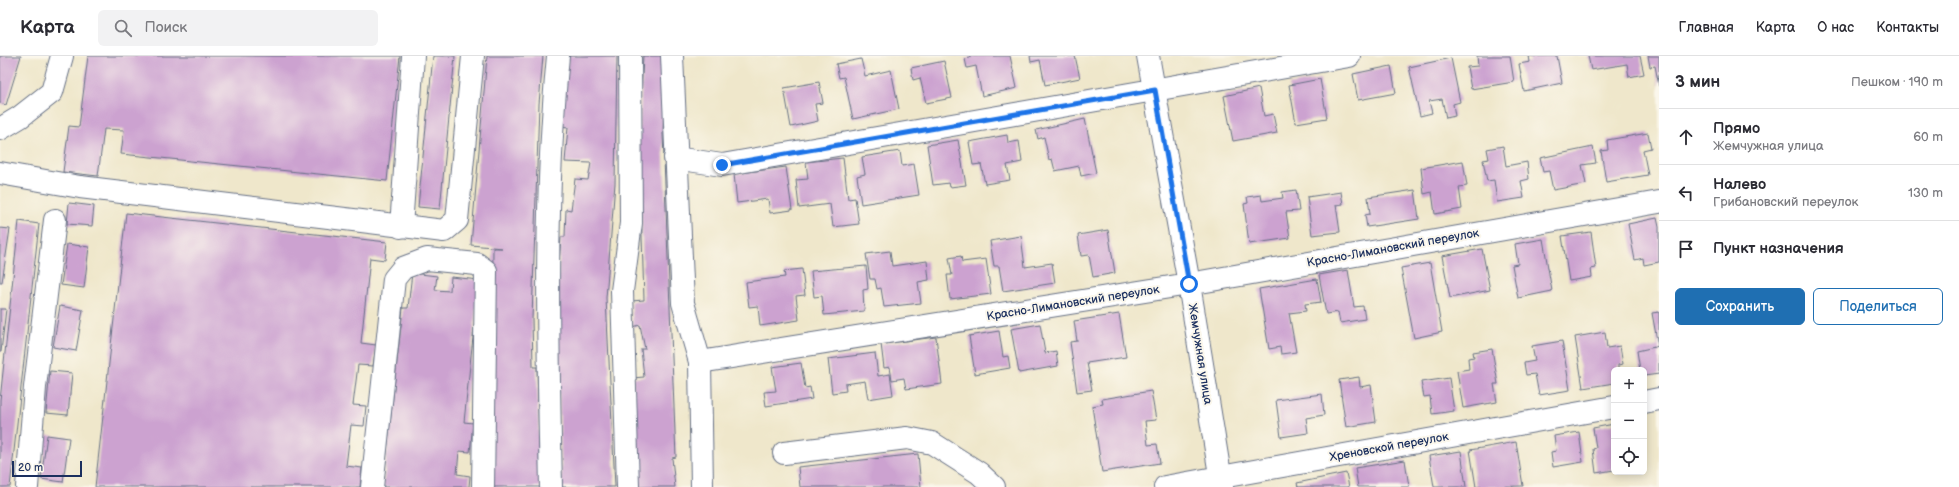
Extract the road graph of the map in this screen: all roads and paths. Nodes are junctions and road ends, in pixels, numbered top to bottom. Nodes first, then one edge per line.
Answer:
1 (62, 56) edge
2 (413, 56) edge
3 (473, 56) edge
4 (558, 56) edge
5 (630, 56) edge
6 (672, 56) edge
7 (1148, 56) edge
8 (1350, 56) edge
9 (1155, 90) junction
10 (0, 128) edge
11 (675, 158) junction
12 (0, 173) edge
13 (1659, 202) edge
14 (55, 220) dead end
15 (401, 227) junction
16 (1189, 284) junction
17 (700, 362) junction
18 (1659, 399) edge
19 (1647, 401) edge
20 (1611, 408) edge
21 (784, 453) dead end
22 (1221, 482) edge
23 (27, 487) edge
24 (372, 487) edge
25 (482, 487) edge
26 (551, 487) edge
27 (628, 487) edge
28 (702, 487) edge
29 (994, 487) edge
30 (1165, 487) edge

1 - 10 street
2 - 15 street
3 - 15 street
4 - 26 street
5 - 27 street
6 - 11 street
7 - 9 street, Жемчужная улица
8 - 9 street
9 - 11 street
9 - 16 street, Жемчужная улица
11 - 17 street
12 - 15 street
13 - 16 street, Красно-Лимановский переулок
14 - 23 street
16 - 17 street, Красно-Лимановский переулок
16 - 22 street, Жемчужная улица
17 - 28 street
18 - 19 street
20 - 22 street, Хреновской переулок
21 - 29 street
22 - 30 street, Хреновской переулок
24 - 25 street

